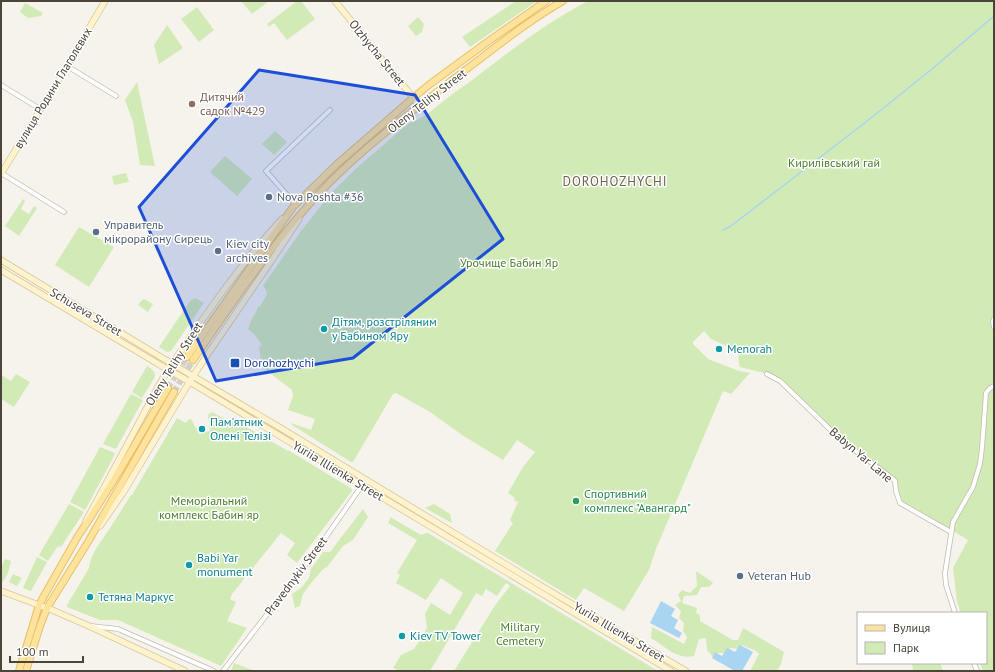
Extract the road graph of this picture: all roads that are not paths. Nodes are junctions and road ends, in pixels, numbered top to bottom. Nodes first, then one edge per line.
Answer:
1 (105, 1) edge
2 (335, 1) edge
3 (546, 1) edge
4 (563, 1) edge
5 (67, 66) junction
6 (1, 86) edge
7 (116, 96) dead end
8 (413, 98) junction
9 (420, 105) junction
10 (40, 109) junction
11 (330, 110) dead end
12 (1, 174) edge
13 (295, 206) junction
14 (64, 212) dead end
15 (302, 214) junction
16 (1, 260) edge
17 (1, 270) edge
18 (994, 319) edge
19 (994, 327) edge
20 (187, 357) tunnel mouth
21 (193, 360) tunnel mouth
22 (172, 364) junction
23 (168, 370) junction
24 (767, 374) dead end
25 (193, 376) junction
26 (190, 382) junction
27 (994, 386) edge
28 (168, 388) tunnel mouth
29 (174, 392) tunnel mouth
30 (366, 480) junction
31 (362, 486) junction
32 (951, 532) junction
33 (78, 536) junction
34 (88, 542) junction
35 (491, 555) junction
36 (487, 560) junction
37 (1, 591) edge
38 (40, 605) junction
39 (47, 608) junction
40 (955, 612) edge
41 (89, 626) junction
42 (683, 670) edge
43 (19, 671) edge
44 (26, 671) edge
45 (185, 671) edge
46 (214, 671) edge
47 (223, 671) edge
48 (671, 671) edge

1 - 5 main road, вулиця Родини Глаголєвих
2 - 8 main road, Olzhycha Street
3 - 8 main road, Oleny Telihy Street
4 - 9 main road, Oleny Telihy Street
5 - 7 street
5 - 10 main road, вулиця Родини Глаголєвих
6 - 10 street
8 - 9 main road, Olzhycha Street
8 - 13 main road, Oleny Telihy Street
9 - 15 main road, Oleny Telihy Street
10 - 12 main road, вулиця Родини Глаголєвих
11 - 13 street
12 - 14 street
13 - 20 main road, Oleny Telihy Street
13 - 22 main road, Oleny Telihy Street
15 - 21 main road, Oleny Telihy Street
15 - 25 main road, Oleny Telihy Street
16 - 22 main road, Schuseva Street
17 - 23 main road, Schuseva Street
18 - 19 street
22 - 23 main road, Oleny Telihy Street
22 - 25 main road, Schuseva Street
23 - 26 main road, Schuseva Street
23 - 33 main road, Oleny Telihy Street
24 - 32 street, Babyn Yar Lane
25 - 26 main road, Oleny Telihy Street
25 - 30 main road, Yuriia Illienka Street
26 - 31 main road, Yuriia Illienka Street
26 - 34 main road, Oleny Telihy Street
27 - 32 street
28 - 33 main road, Oleny Telihy Street
29 - 34 main road, Oleny Telihy Street
30 - 31 street, Pravednykiv Street
30 - 35 main road, Yuriia Illienka Street
31 - 36 main road, Yuriia Illienka Street
31 - 47 street, Pravednykiv Street
32 - 40 street
33 - 38 main road, Oleny Telihy Street
34 - 39 main road, Oleny Telihy Street
35 - 36 main road
35 - 42 main road, Yuriia Illienka Street
36 - 48 main road, Yuriia Illienka Street
37 - 38 main road
38 - 39 main road
38 - 43 main road, Oleny Telihy Street
39 - 41 main road
39 - 44 main road, Oleny Telihy Street
41 - 45 main road
41 - 46 street

